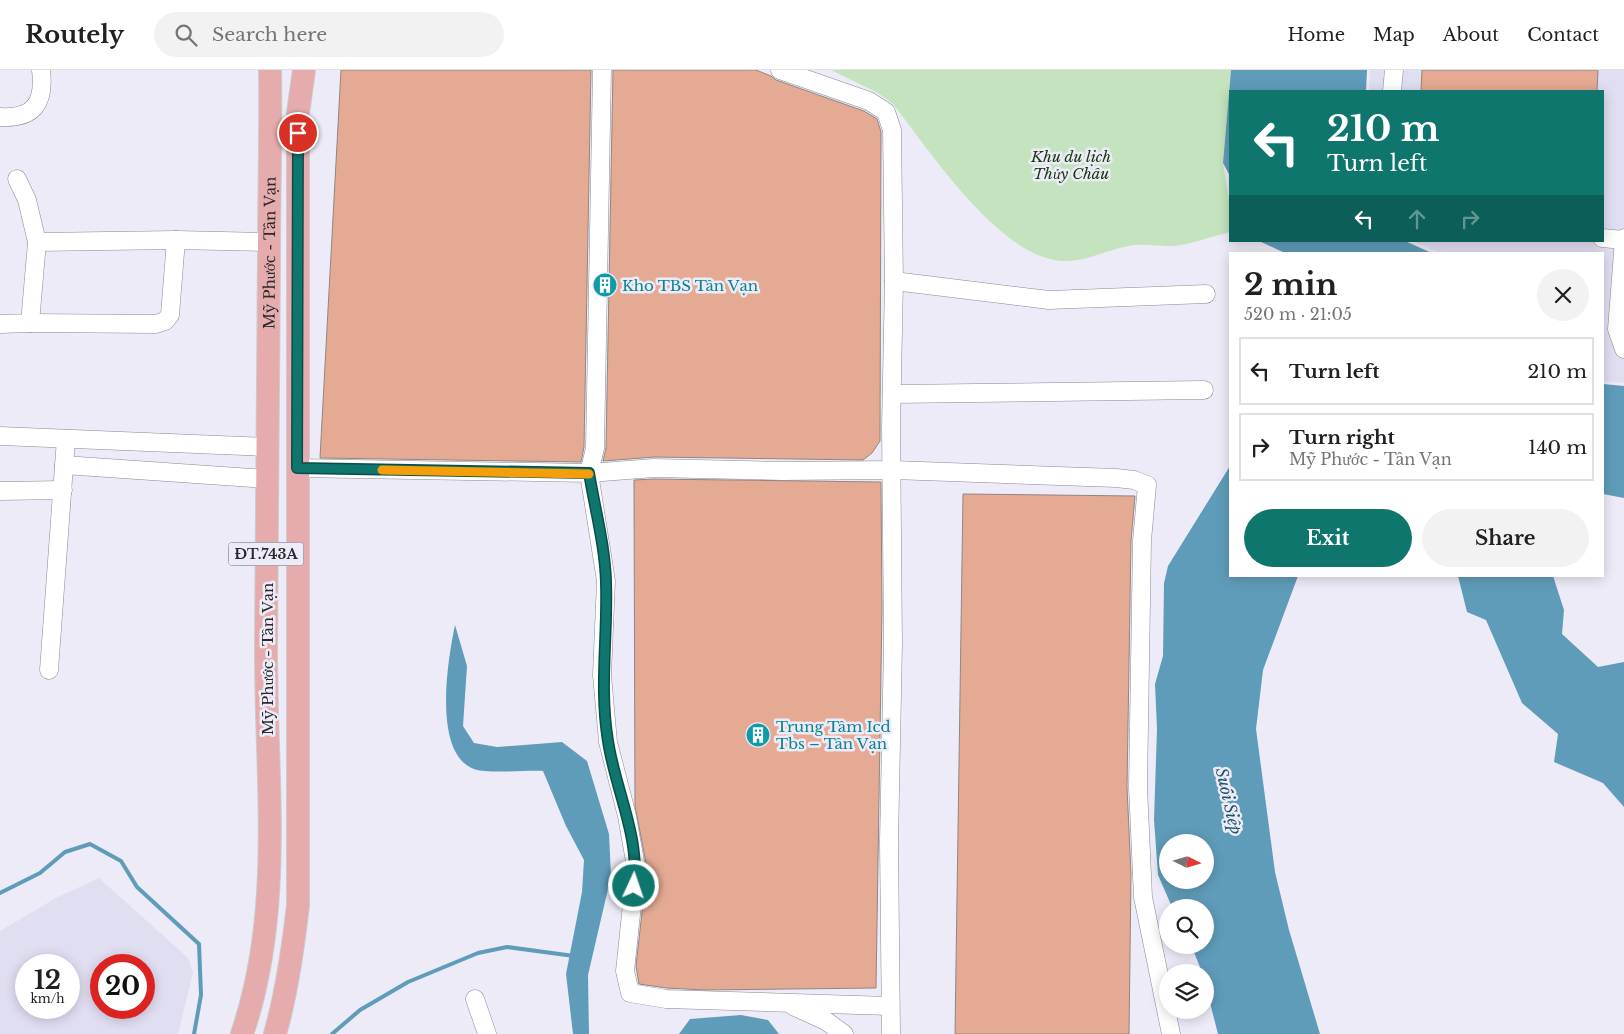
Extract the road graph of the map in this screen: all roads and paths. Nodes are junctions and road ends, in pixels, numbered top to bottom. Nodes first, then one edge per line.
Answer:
1 (41, 70) edge
2 (270, 70) edge
3 (294, 70) edge
4 (304, 70) edge
5 (602, 70) edge
6 (780, 70) edge
7 (1394, 70) edge
8 (1392, 90) edge
9 (298, 113) junction
10 (0, 117) edge
11 (17, 178) dead end
12 (1604, 238) edge
13 (1624, 239) edge
14 (176, 240) junction
15 (37, 242) junction
16 (269, 242) junction
17 (894, 282) junction
18 (1206, 294) dead end
19 (30, 323) junction
20 (0, 324) edge
21 (1624, 349) edge
22 (1204, 390) dead end
23 (892, 394) junction
24 (0, 436) edge
25 (66, 439) junction
26 (267, 447) junction
27 (64, 465) junction
28 (297, 468) junction
29 (893, 470) junction
30 (589, 473) junction
31 (267, 479) junction
32 (63, 490) junction
33 (0, 491) edge
34 (49, 670) dead end
35 (476, 999) dead end
36 (785, 1003) junction
37 (889, 1006) junction
38 (242, 1034) edge
39 (275, 1034) edge
40 (486, 1034) edge
41 (844, 1034) edge
42 (891, 1034) edge
43 (1171, 1034) edge

1 - 10 street
2 - 16 main road, Mỹ Phước - Tân Vạn / ĐT.743A
3 - 9 main road, ĐT.743A
4 - 9 main road, Mỹ Phước - Tân Vạn
5 - 30 street
6 - 17 street
7 - 8 street
9 - 28 main road, Mỹ Phước - Tân Vạn / ĐT.743A
11 - 15 street
12 - 13 street
13 - 21 street
14 - 15 street
14 - 16 street
14 - 19 street
15 - 19 street
16 - 26 main road, Mỹ Phước - Tân Vạn / ĐT.743A
17 - 18 street
17 - 23 street
19 - 20 street
22 - 23 street
23 - 29 street
24 - 25 street
25 - 26 street
25 - 27 street
26 - 31 main road, Mỹ Phước - Tân Vạn / ĐT.743A
27 - 31 street
27 - 32 street
28 - 30 street
28 - 39 main road, Mỹ Phước - Tân Vạn / ĐT.743A
29 - 30 street
29 - 37 street
29 - 43 street
30 - 36 street
31 - 38 main road, Mỹ Phước - Tân Vạn / ĐT.743A
32 - 33 street
32 - 34 street
35 - 40 street
36 - 37 street
36 - 41 street
37 - 42 street

